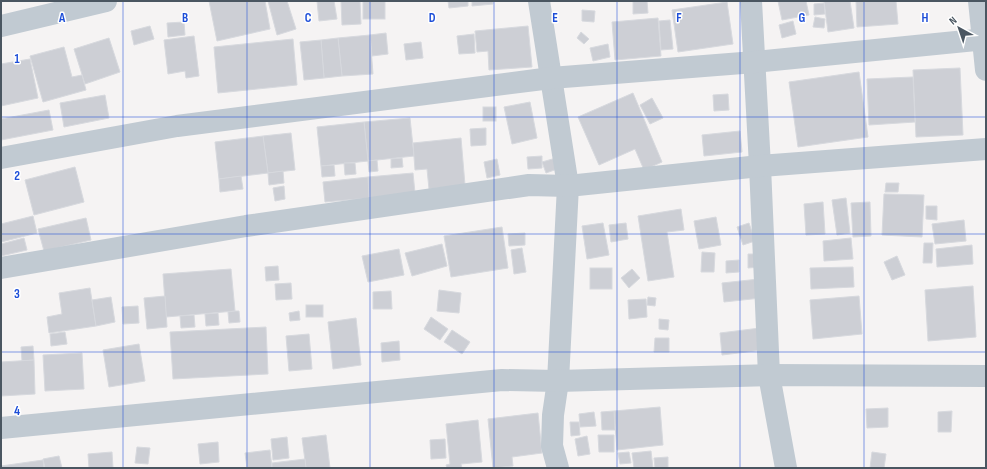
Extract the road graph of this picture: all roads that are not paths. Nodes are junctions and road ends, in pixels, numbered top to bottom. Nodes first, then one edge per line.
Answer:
1 (106, 1) edge
2 (539, 1) edge
3 (751, 1) edge
4 (979, 1) edge
5 (1, 26) edge
6 (985, 39) edge
7 (754, 62) junction
8 (986, 70) edge
9 (551, 78) junction
10 (986, 149) edge
11 (1, 158) edge
12 (760, 166) junction
13 (568, 186) junction
14 (1, 268) edge
15 (769, 375) junction
16 (986, 376) edge
17 (558, 381) junction
18 (1, 428) edge
19 (558, 468) edge
20 (786, 468) edge

1 - 5 street
2 - 9 street
3 - 7 street
4 - 6 street
6 - 7 street
6 - 8 street
7 - 9 street
7 - 12 street
9 - 11 street
9 - 13 street
10 - 12 street
12 - 13 street
12 - 15 street
13 - 14 street
13 - 17 street
15 - 16 street
15 - 17 street
15 - 20 street
17 - 18 street
17 - 19 street

